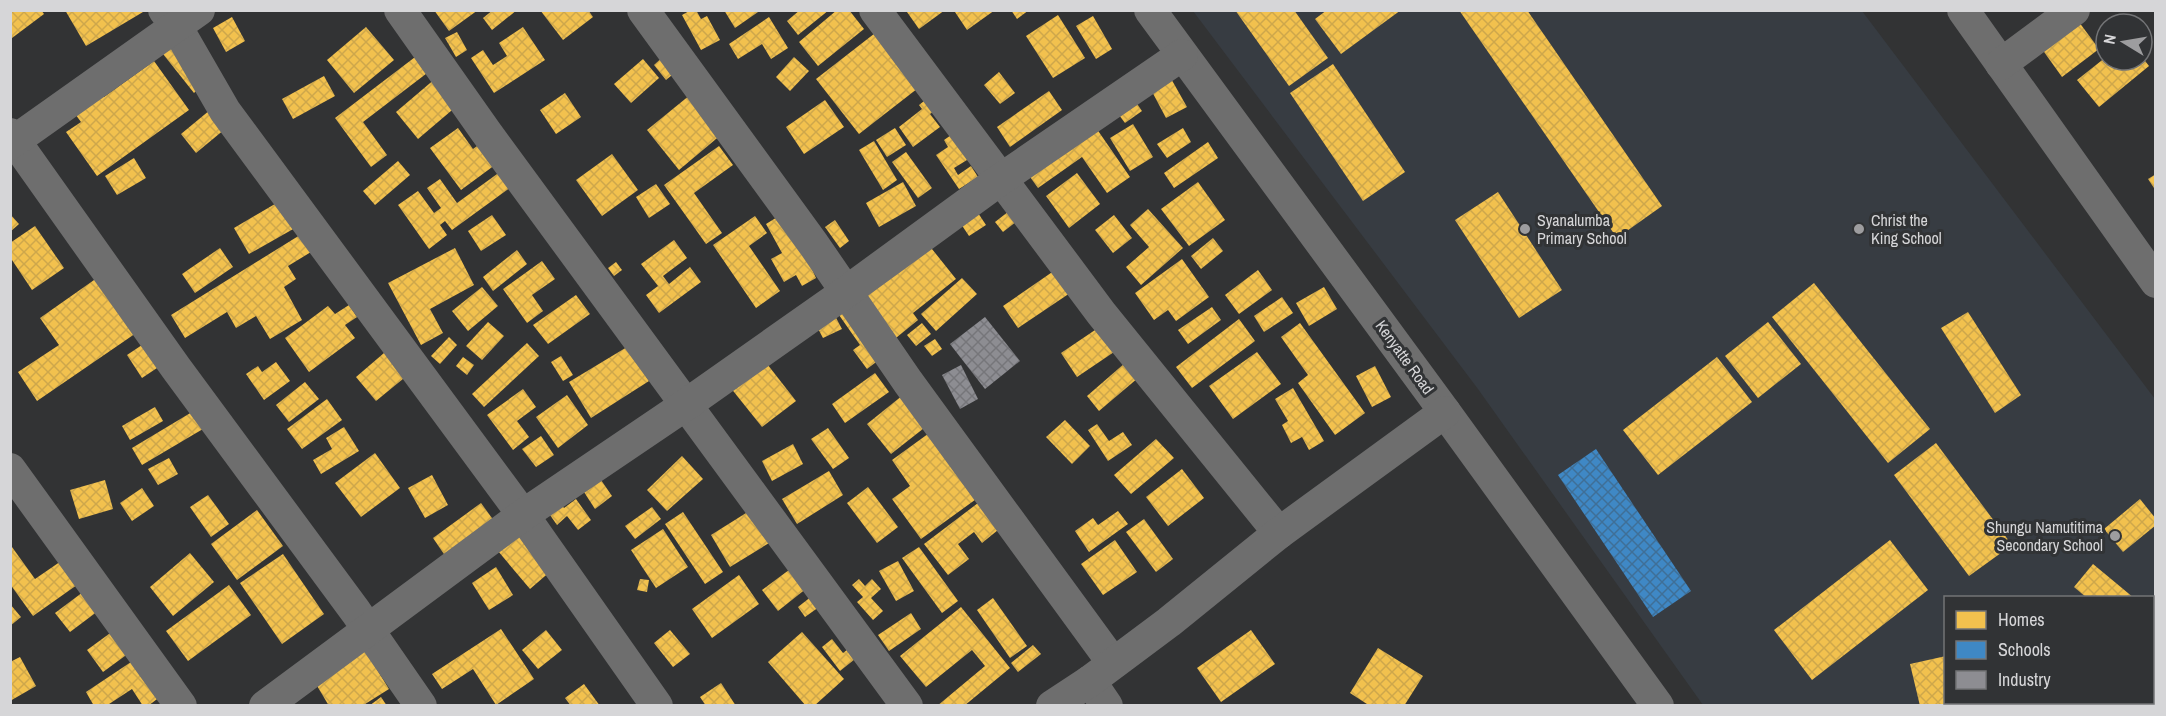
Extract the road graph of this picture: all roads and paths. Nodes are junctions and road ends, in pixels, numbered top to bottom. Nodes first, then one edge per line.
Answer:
1 (400, 10) edge
2 (643, 10) edge
3 (875, 10) edge
4 (1150, 10) edge
5 (1963, 10) edge
6 (2073, 10) edge
7 (180, 16) edge
8 (1182, 55) junction
9 (2001, 64) junction
10 (12, 140) edge
11 (1001, 179) junction
12 (2156, 282) edge
13 (846, 292) junction
14 (687, 404) junction
15 (1445, 412) junction
16 (10, 469) edge
17 (523, 515) junction
18 (1279, 533) junction
19 (368, 630) junction
20 (1103, 683) edge
21 (181, 705) edge
22 (266, 705) edge
23 (422, 705) edge
24 (657, 705) edge
25 (907, 705) edge
26 (1052, 705) edge
27 (1658, 705) edge

1 - 14 street
2 - 13 street
3 - 11 street
4 - 8 street, Kenyatte Road
5 - 9 street
6 - 9 street
7 - 10 street
7 - 17 street
8 - 11 street
8 - 15 street, Kenyatte Road
9 - 12 street
10 - 19 street
11 - 13 street
11 - 18 street
13 - 14 street
13 - 20 street
14 - 17 street
14 - 25 street
15 - 18 street
15 - 27 street, Kenyatte Road
16 - 21 street
17 - 19 street
17 - 24 street
18 - 20 street
19 - 22 street
19 - 23 street
20 - 26 street

